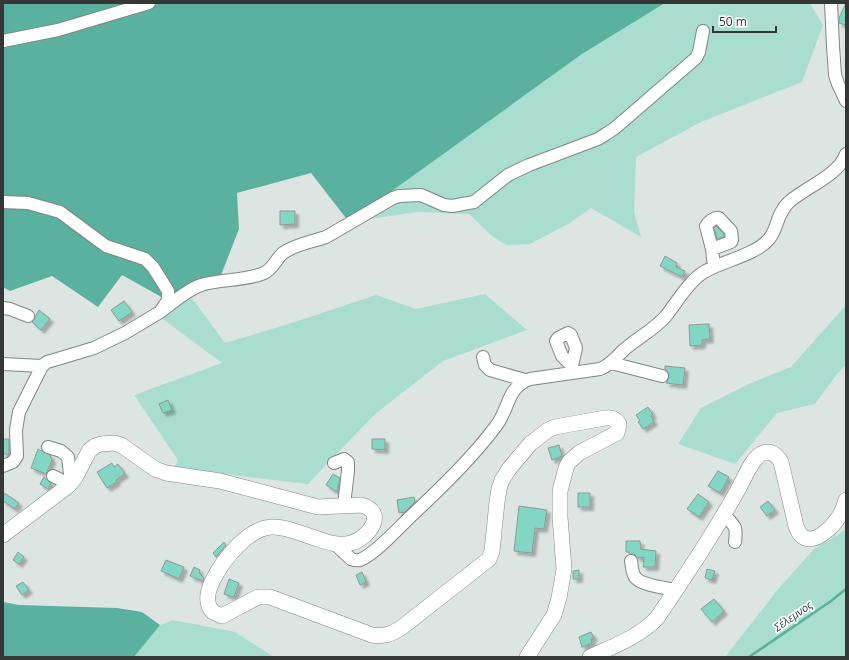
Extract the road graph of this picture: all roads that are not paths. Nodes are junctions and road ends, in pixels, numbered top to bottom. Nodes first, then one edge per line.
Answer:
1 (149, 3) edge
2 (831, 3) edge
3 (703, 31) dead end
4 (3, 41) edge
5 (846, 101) edge
6 (846, 154) edge
7 (3, 202) edge
8 (712, 249) dead end
9 (714, 267) junction
10 (3, 308) edge
11 (160, 312) junction
12 (28, 316) dead end
13 (483, 357) dead end
14 (611, 363) junction
15 (3, 364) edge
16 (42, 366) junction
17 (662, 376) dead end
18 (525, 380) junction
19 (48, 447) dead end
20 (334, 463) dead end
21 (3, 466) edge
22 (53, 476) dead end
23 (70, 484) junction
24 (846, 500) edge
25 (344, 505) junction
26 (724, 515) junction
27 (3, 535) edge
28 (735, 542) dead end
29 (335, 544) junction
30 (631, 561) dead end
31 (675, 590) junction
32 (527, 657) edge
33 (590, 657) edge

1 - 4 street
2 - 5 street
3 - 11 street
6 - 9 street
7 - 11 street
8 - 9 street
9 - 14 street
10 - 12 street
11 - 16 street
13 - 18 street
14 - 17 street
14 - 18 street
15 - 16 street
16 - 21 street
18 - 29 street
19 - 23 street
20 - 25 street
22 - 23 street
23 - 25 main road
23 - 27 main road
24 - 26 main road
25 - 29 main road
26 - 28 street
26 - 31 main road
29 - 32 main road
30 - 31 street
31 - 33 main road

